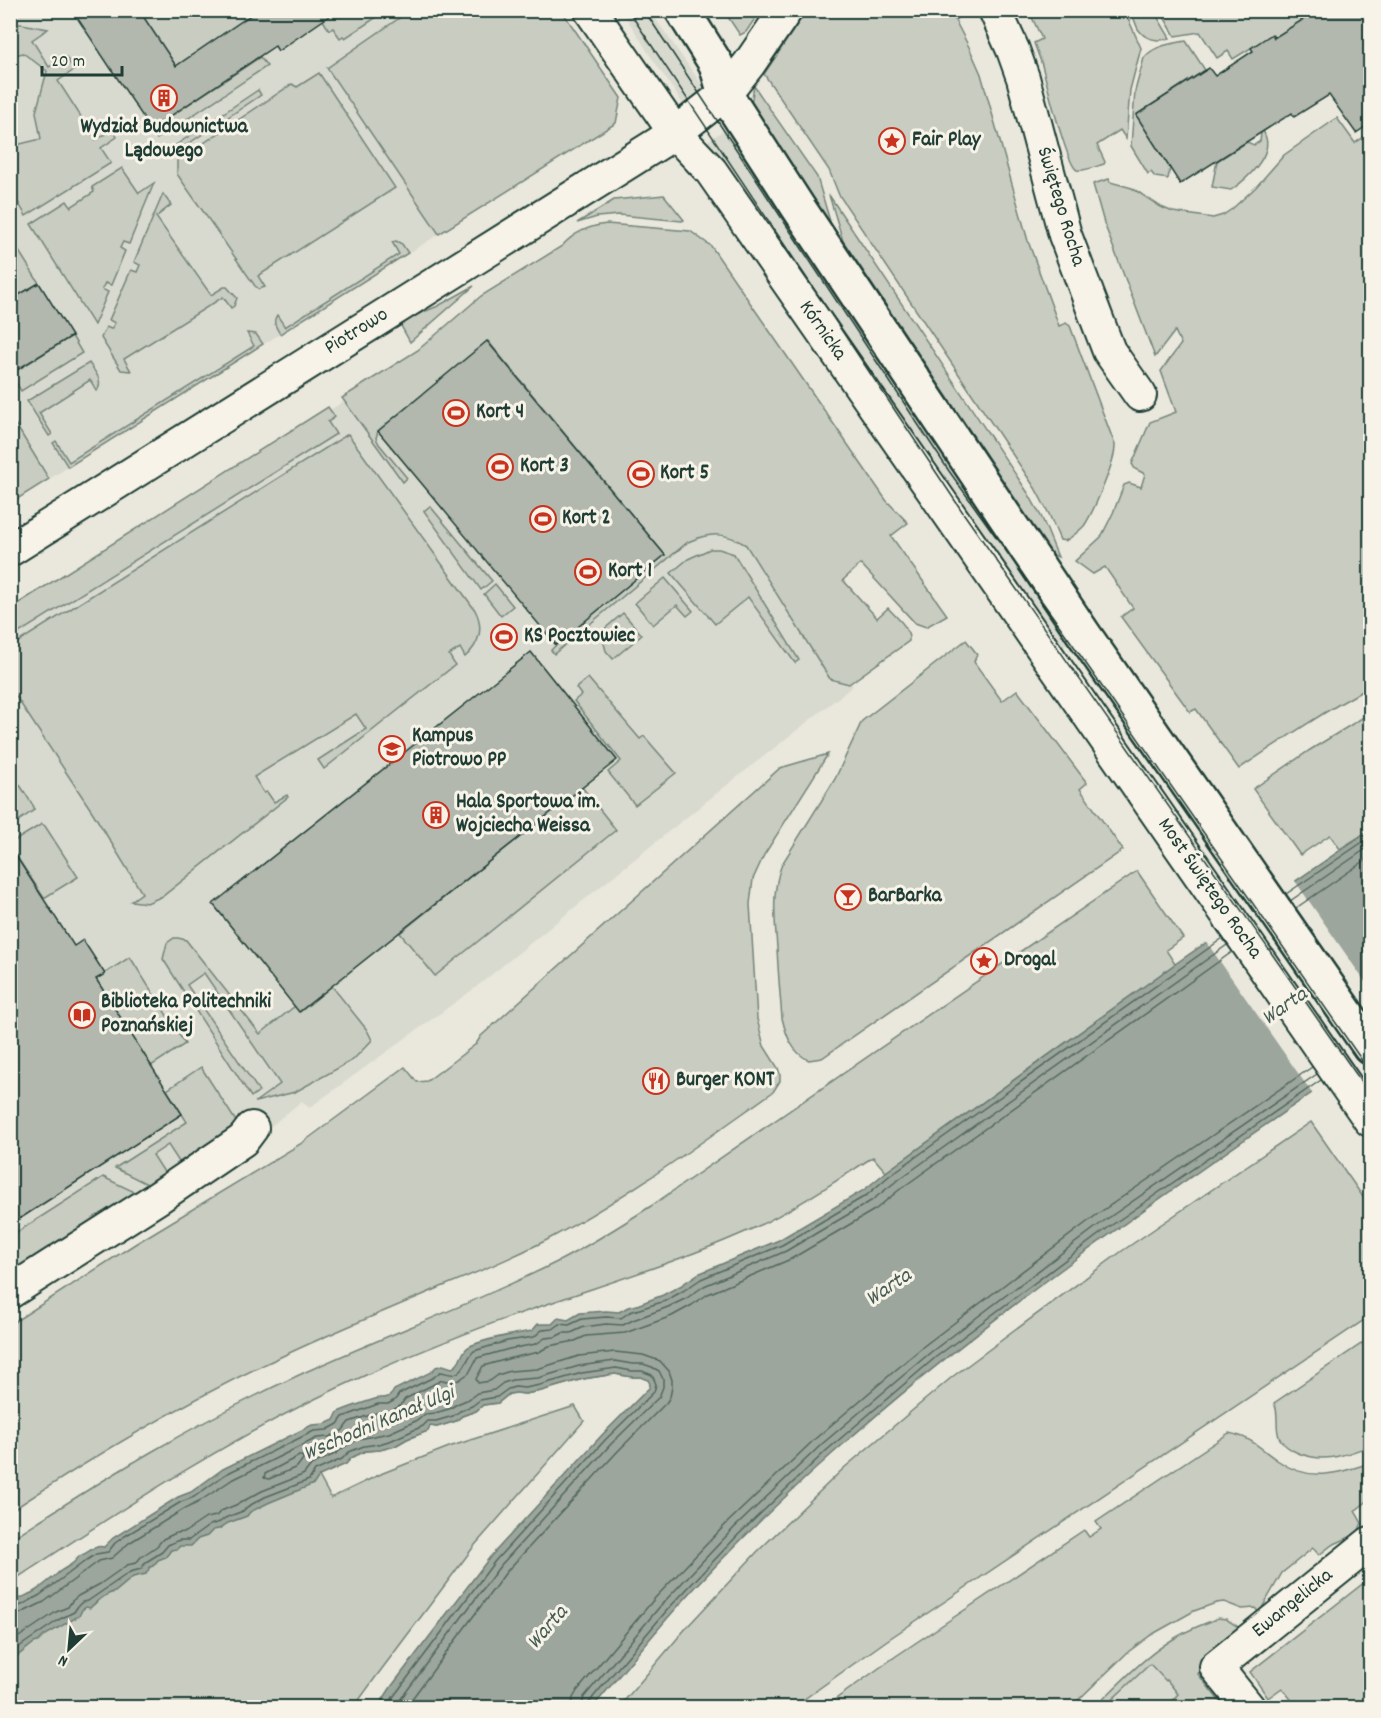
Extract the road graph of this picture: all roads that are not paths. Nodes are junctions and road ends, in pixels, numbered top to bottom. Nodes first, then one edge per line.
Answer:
1 (590, 10) edge
2 (682, 10) edge
3 (786, 10) edge
4 (995, 10) edge
5 (714, 103) junction
6 (675, 133) junction
7 (1140, 395) dead end
8 (10, 550) edge
9 (1048, 657) joint
10 (1371, 1047) edge
11 (1371, 1120) edge
12 (252, 1128) dead end
13 (10, 1292) edge
14 (1371, 1543) edge
15 (1249, 1707) edge

1 - 6 street, Kórnicka
2 - 5 street
3 - 5 street, Piotrowo
4 - 7 street, Świętego Rocha
5 - 6 street, Piotrowo
5 - 10 street, Most Świętego Rocha
6 - 8 street, Piotrowo
6 - 9 street, Kórnicka
9 - 11 street, Most Świętego Rocha
12 - 13 street
14 - 15 street, Ewangelicka

